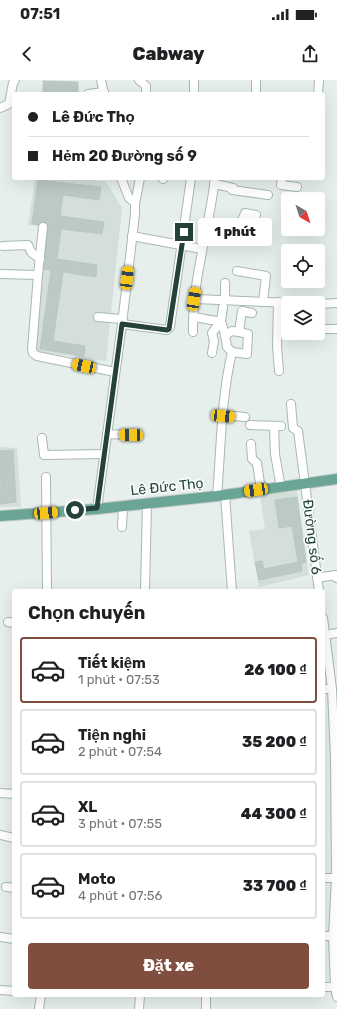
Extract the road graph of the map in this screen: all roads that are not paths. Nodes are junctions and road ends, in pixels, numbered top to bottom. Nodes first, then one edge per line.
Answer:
1 (15, 80) edge
2 (101, 80) edge
3 (139, 80) edge
4 (194, 80) edge
5 (256, 80) edge
6 (319, 80) edge
7 (104, 92) edge
8 (146, 92) edge
9 (194, 92) edge
10 (256, 92) edge
11 (318, 92) edge
12 (0, 108) edge
13 (122, 180) edge
14 (140, 180) edge
15 (191, 180) edge
16 (282, 180) edge
17 (215, 181) edge
18 (297, 187) dead end
19 (268, 195) dead end
20 (135, 204) junction
21 (256, 215) dead end
22 (208, 224) junction
23 (43, 227) dead end
24 (132, 236) junction
25 (182, 245) junction
26 (3, 246) dead end
27 (202, 249) junction
28 (40, 258) junction
29 (237, 271) dead end
30 (0, 274) edge
31 (38, 275) junction
32 (225, 283) dead end
33 (194, 299) junction
34 (263, 302) junction
35 (278, 302) junction
36 (281, 302) edge
37 (224, 303) junction
38 (337, 303) edge
39 (325, 304) edge
40 (252, 313) dead end
41 (98, 316) dead end
42 (193, 317) junction
43 (221, 321) junction
44 (122, 322) junction
45 (325, 329) edge
46 (337, 329) edge
47 (193, 332) dead end
48 (239, 332) junction
49 (225, 335) junction
50 (232, 352) junction
51 (212, 353) dead end
52 (279, 371) dead end
53 (114, 372) junction
54 (291, 404) dead end
55 (223, 416) junction
56 (245, 418) dead end
57 (250, 425) dead end
58 (107, 434) junction
59 (131, 435) dead end
60 (42, 438) dead end
61 (251, 444) dead end
62 (104, 454) junction
63 (46, 477) dead end
64 (337, 479) edge
65 (305, 483) junction
66 (281, 488) junction
67 (261, 490) junction
68 (221, 495) junction
69 (147, 503) junction
70 (123, 506) junction
71 (97, 508) junction
72 (46, 513) junction
73 (0, 516) edge
74 (122, 527) dead end
75 (317, 578) junction
76 (337, 578) edge
77 (47, 589) edge
78 (145, 589) edge
79 (232, 589) edge
80 (319, 589) edge
81 (337, 632) edge
82 (325, 637) edge
83 (325, 689) edge
84 (332, 689) junction
85 (336, 779) edge
86 (0, 793) edge
87 (12, 794) edge
88 (336, 810) edge
89 (0, 836) edge
90 (12, 838) edge
91 (336, 839) edge
92 (325, 878) edge
93 (337, 878) edge
94 (325, 936) edge
95 (333, 936) junction
96 (0, 937) edge
97 (12, 939) edge
98 (325, 987) edge
99 (335, 987) junction
100 (0, 990) edge
101 (12, 991) edge
102 (337, 996) edge
103 (41, 997) edge
104 (140, 997) edge
105 (206, 997) edge
106 (39, 1009) edge
107 (139, 1009) edge
108 (206, 1009) edge

1 - 12 street
2 - 7 street
3 - 8 street
4 - 9 street
5 - 10 street
6 - 11 street
13 - 20 street
14 - 20 street
15 - 25 street
16 - 18 street
17 - 19 street
17 - 22 street
20 - 24 street
21 - 22 street
22 - 27 street
23 - 28 street
24 - 25 street
24 - 44 street
25 - 27 street
25 - 44 street
26 - 28 street
27 - 33 street
28 - 31 street
29 - 34 street
30 - 31 street
31 - 53 street
32 - 37 street
33 - 37 street
33 - 42 street
34 - 35 street
34 - 37 street
35 - 36 street
35 - 52 street
37 - 43 street
38 - 39 street
40 - 48 street
41 - 44 street
42 - 43 street
42 - 47 street
43 - 49 street
43 - 51 street
44 - 53 street
45 - 46 street
48 - 49 street
48 - 50 street
49 - 50 street
50 - 55 street
53 - 58 street
54 - 65 street, Đường số 6
55 - 56 street
55 - 68 street
57 - 66 street
58 - 59 street
58 - 62 street
60 - 62 street
61 - 67 street
62 - 71 street
63 - 72 street
64 - 65 main road, Lê Đức Thọ
65 - 66 main road, Lê Đức Thọ
65 - 75 street, Đường số 6
66 - 67 main road, Lê Đức Thọ
67 - 68 main road, Lê Đức Thọ
68 - 69 main road, Lê Đức Thọ
68 - 79 street
69 - 70 main road, Lê Đức Thọ
69 - 78 street
70 - 71 main road, Lê Đức Thọ
70 - 74 street
71 - 72 main road, Lê Đức Thọ
72 - 73 main road, Lê Đức Thọ
72 - 77 street
75 - 76 street
75 - 80 street, Đường số 6
81 - 82 street
82 - 84 street
83 - 84 street
84 - 85 street
85 - 88 street
86 - 87 street
88 - 91 street
89 - 90 street
91 - 93 street
92 - 93 street
93 - 95 street
94 - 95 street
95 - 99 street
96 - 97 street
98 - 99 street
99 - 102 street
100 - 101 street
103 - 106 street
104 - 107 street
105 - 108 street

